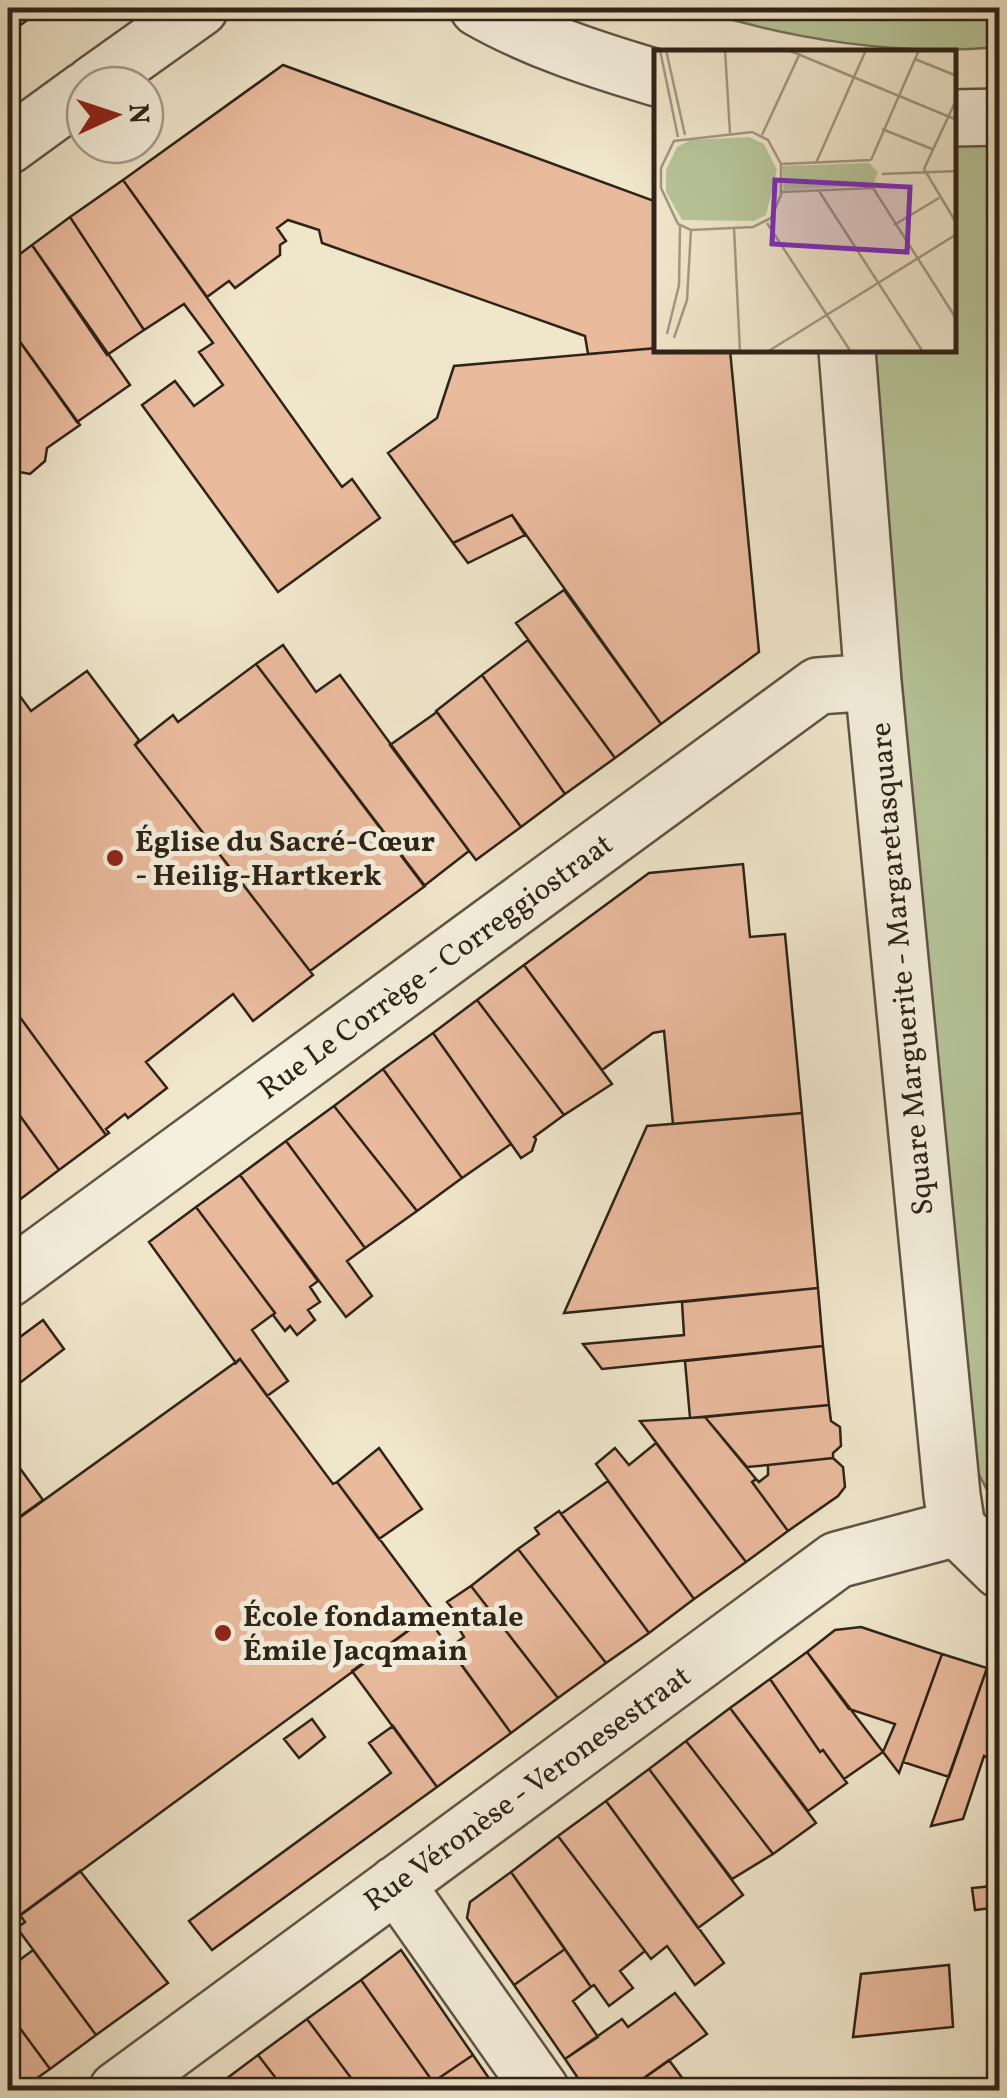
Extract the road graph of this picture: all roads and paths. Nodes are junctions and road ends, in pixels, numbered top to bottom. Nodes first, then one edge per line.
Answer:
1 (200, 8) edge
2 (478, 8) edge
3 (120, 65) edge
4 (654, 77) edge
5 (65, 105) edge
6 (957, 118) edge
7 (1000, 118) edge
8 (8, 146) edge
9 (847, 352) edge
10 (873, 682) junction
11 (8, 1279) edge
12 (958, 1528) junction
13 (1000, 1570) edge
14 (396, 1884) junction
15 (117, 2090) edge
16 (541, 2090) edge

1 - 3 street
2 - 4 street
5 - 8 street
6 - 7 street
9 - 10 street, Square Marguerite - Margaretasquare
10 - 11 street, Rue Le Corrège - Correggiostraat
10 - 12 street, Square Marguerite - Margaretasquare
12 - 13 street
12 - 14 street, Rue Véronèse - Veronesestraat
14 - 15 street, Rue Véronèse - Veronesestraat
14 - 16 street

